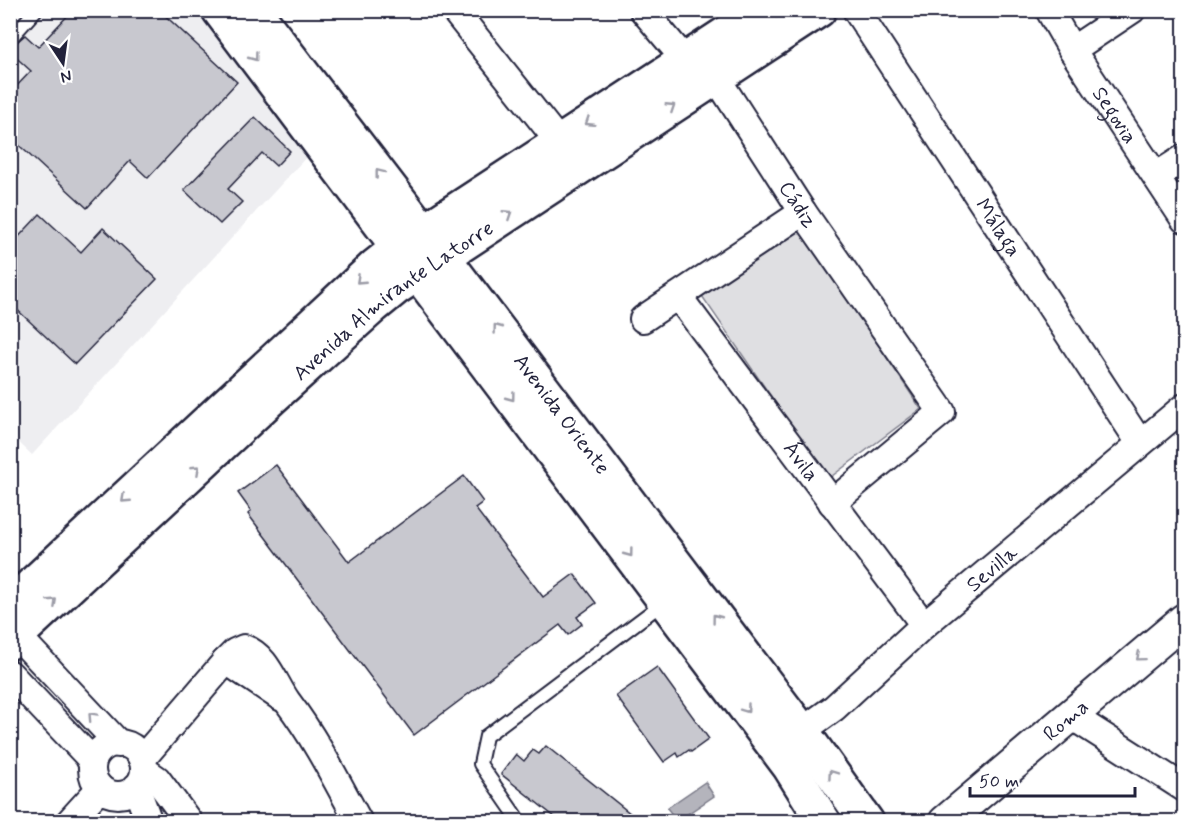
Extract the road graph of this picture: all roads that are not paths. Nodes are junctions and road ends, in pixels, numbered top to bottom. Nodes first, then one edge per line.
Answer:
1 (36, 10) edge
2 (219, 10) edge
3 (254, 10) edge
4 (454, 10) edge
5 (642, 10) edge
6 (762, 10) edge
7 (819, 10) edge
8 (856, 10) edge
9 (1049, 10) edge
10 (1132, 10) edge
11 (10, 39) edge
12 (1072, 50) junction
13 (685, 60) junction
14 (716, 78) junction
15 (559, 142) junction
16 (1185, 158) edge
17 (1156, 176) junction
18 (803, 212) junction
19 (1185, 219) edge
20 (411, 239) junction
21 (430, 265) junction
22 (678, 297) junction
23 (644, 319) dead end
24 (1185, 407) edge
25 (1140, 443) junction
26 (832, 503) junction
27 (666, 601) junction
28 (1185, 620) edge
29 (924, 625) junction
30 (12, 628) edge
31 (10, 674) edge
32 (1070, 715) junction
33 (802, 732) junction
34 (119, 744) junction
35 (92, 764) junction
36 (140, 772) junction
37 (100, 788) junction
38 (1185, 788) edge
39 (69, 822) edge
40 (149, 822) edge
41 (189, 822) edge
42 (359, 822) edge
43 (520, 822) edge
44 (824, 822) edge
45 (867, 822) edge
46 (945, 822) edge

1 - 11 lane
2 -> 20 main road, Avenida Oriente
20 -> 3 main road, Avenida Oriente
4 - 15 street
5 - 13 street, Cádiz
6 - 13 main road, Avenida Almirante Latorre
7 - 14 main road, Avenida Almirante Latorre
8 - 25 street, Málaga
9 - 12 street, Segovia
10 - 12 street
12 - 17 street, Segovia
13 - 14 street, Cádiz
13 -> 15 main road, Avenida Almirante Latorre
14 - 18 street, Cádiz
21 -> 14 main road, Avenida Almirante Latorre
15 - 20 main road, Avenida Almirante Latorre
16 - 17 street
17 - 19 street, Segovia
18 - 22 street
18 - 26 street, Cádiz
20 - 21 main road, Avenida Oriente
20 -> 30 main road, Avenida Almirante Latorre
21 -> 27 main road, Avenida Oriente
30 -> 21 main road, Avenida Almirante Latorre
33 -> 21 main road, Avenida Oriente
22 - 23 street
22 - 26 street, Ávila
24 - 25 street, Sevilla
25 - 29 street, Sevilla
26 - 29 street, Ávila
27 - 43 lane
27 -> 44 main road, Avenida Oriente
28 -> 32 street, Roma
29 - 33 street, Sevilla
34 -> 30 street
31 - 35 street
32 - 38 street
32 - 46 street, Roma
45 -> 33 main road, Avenida Oriente
34 - 35 street
34 - 36 street
35 - 37 street
36 - 37 street
36 - 40 street
36 - 41 street
36 - 42 street
37 - 39 street

